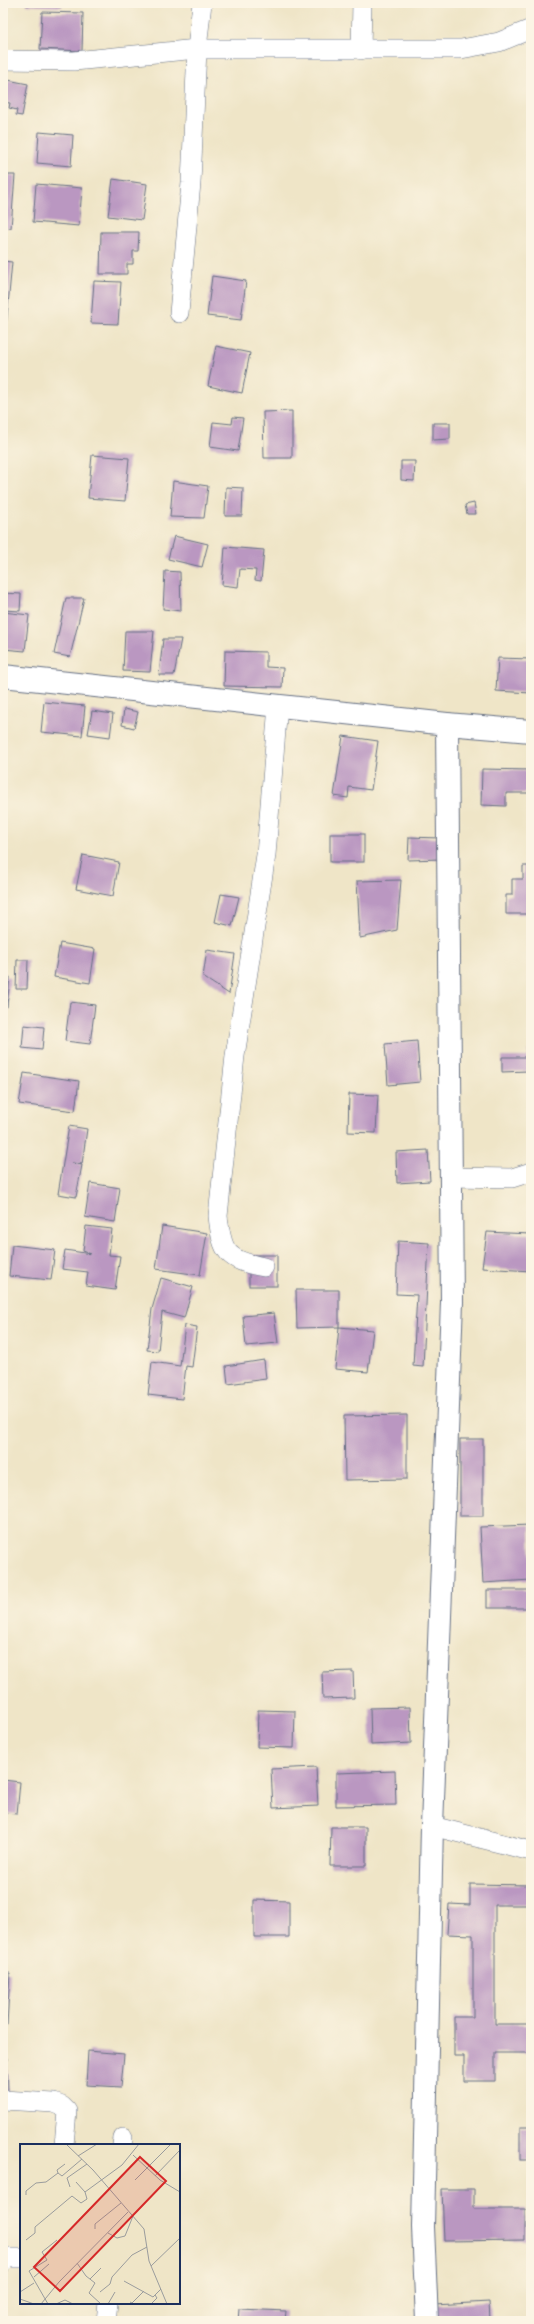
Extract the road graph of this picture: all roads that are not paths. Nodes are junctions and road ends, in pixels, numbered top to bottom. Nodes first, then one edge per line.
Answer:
1 (202, 3) edge
2 (362, 3) edge
3 (531, 29) edge
4 (197, 49) junction
5 (362, 50) junction
6 (3, 60) edge
7 (179, 314) dead end
8 (3, 676) edge
9 (278, 705) junction
10 (447, 724) junction
11 (531, 731) edge
12 (531, 1172) edge
13 (451, 1177) junction
14 (264, 1267) dead end
15 (432, 1826) junction
16 (531, 1851) edge
17 (3, 2100) edge
18 (64, 2144) edge
19 (20, 2258) edge
20 (3, 2262) edge
21 (108, 2304) edge
22 (106, 2321) edge
23 (427, 2321) edge

1 - 4 street
2 - 5 street
3 - 5 street
4 - 5 street
4 - 6 street
4 - 7 street
8 - 9 street
9 - 10 street
9 - 14 street
10 - 11 street
10 - 13 street
12 - 13 street
13 - 15 street
15 - 16 street
15 - 23 street
17 - 18 street
19 - 20 street
21 - 22 street

